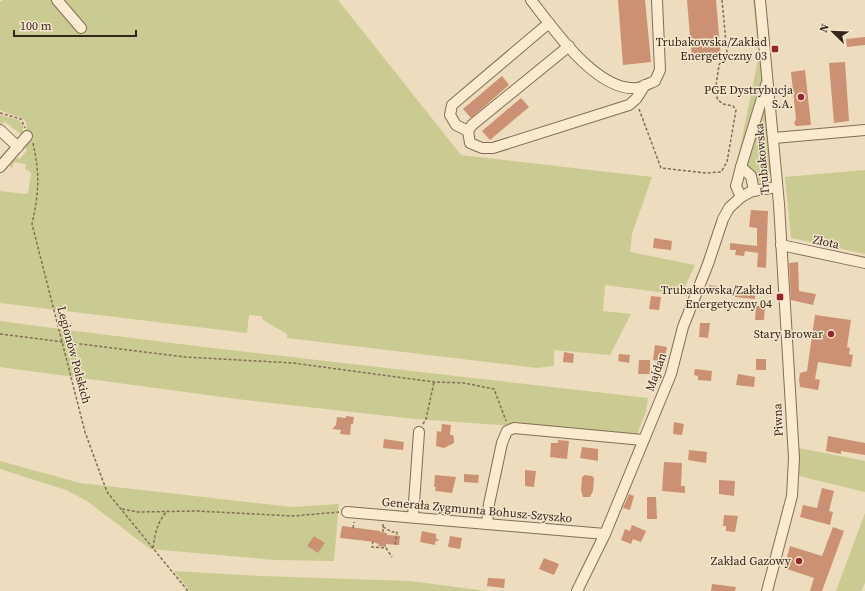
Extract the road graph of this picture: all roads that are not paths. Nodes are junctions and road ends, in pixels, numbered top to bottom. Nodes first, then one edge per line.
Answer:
1 (58, 0) edge
2 (530, 0) edge
3 (657, 0) edge
4 (760, 0) edge
5 (549, 23) junction
6 (81, 28) dead end
7 (569, 46) junction
8 (767, 79) junction
9 (645, 85) junction
10 (0, 130) edge
11 (865, 130) edge
12 (468, 132) junction
13 (27, 136) road end
14 (774, 138) junction
15 (18, 147) junction
16 (0, 167) edge
17 (741, 167) junction
18 (777, 187) junction
19 (754, 191) junction
20 (741, 197) junction
21 (781, 245) junction
22 (865, 263) edge
23 (419, 432) road end
24 (643, 440) junction
25 (351, 515) road end
26 (413, 517) junction
27 (487, 524) junction
28 (604, 534) junction
29 (577, 591) edge
30 (767, 591) edge

1 - 6 street
2 - 5 street
3 - 9 street
4 - 8 street, Trubakowska
5 - 7 street
5 - 12 street
7 - 9 street
7 - 12 street
8 - 14 street, Trubakowska
8 - 17 street
9 - 12 street
10 - 15 street
11 - 14 street
13 - 15 street
14 - 18 street, Trubakowska
15 - 16 street
17 - 19 street
17 - 20 street
18 - 19 street, Majdan
18 - 21 street, Trubakowska
19 - 20 street, Majdan
20 - 24 street, Majdan
21 - 22 street, Złota
21 - 30 street, Piwna
23 - 26 street
24 - 27 street
24 - 28 street, Majdan
25 - 26 street, Generała Zygmunta Bohusz-Szyszko
26 - 27 street, Generała Zygmunta Bohusz-Szyszko
27 - 28 street, Generała Zygmunta Bohusz-Szyszko
28 - 29 street, Majdan

